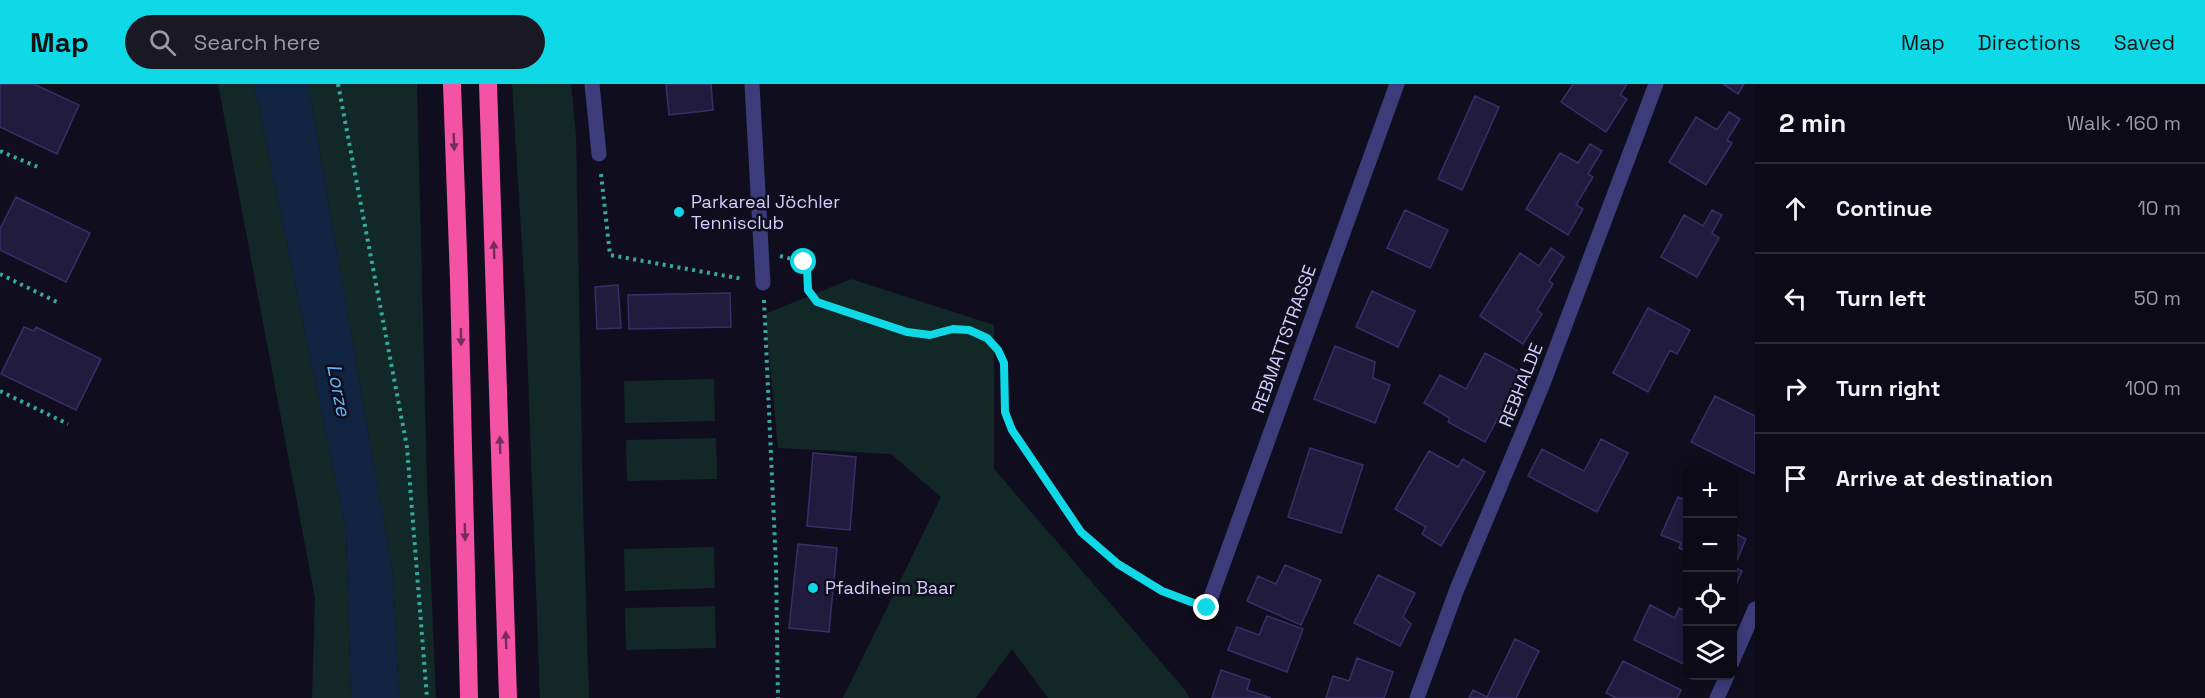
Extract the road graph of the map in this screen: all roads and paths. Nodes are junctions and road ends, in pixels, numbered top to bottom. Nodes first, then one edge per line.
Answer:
1 (338, 84) edge
2 (452, 84) edge
3 (488, 84) edge
4 (592, 84) edge
5 (752, 84) edge
6 (1397, 84) edge
7 (1656, 84) edge
8 (0, 151) edge
9 (599, 154) joint
10 (38, 167) dead end
11 (762, 252) junction
12 (0, 274) edge
13 (763, 283) junction
14 (59, 303) dead end
15 (0, 391) edge
16 (68, 424) dead end
17 (1207, 608) joint
18 (1755, 609) edge
19 (1737, 650) edge
20 (1725, 680) edge
21 (427, 698) edge
22 (469, 698) edge
23 (508, 698) edge
24 (778, 698) edge
25 (1417, 698) edge
26 (1717, 698) edge

1 - 21 path
2 -> 22 highway
23 -> 3 highway
4 - 9 street
5 - 11 street
6 - 17 street, REBMATTSTRASSE
7 - 25 street, REBHALDE
8 - 10 path
9 - 13 path
11 - 13 street
11 - 17 path
12 - 14 path
13 - 24 path
15 - 16 path
18 - 19 street
20 - 26 street

